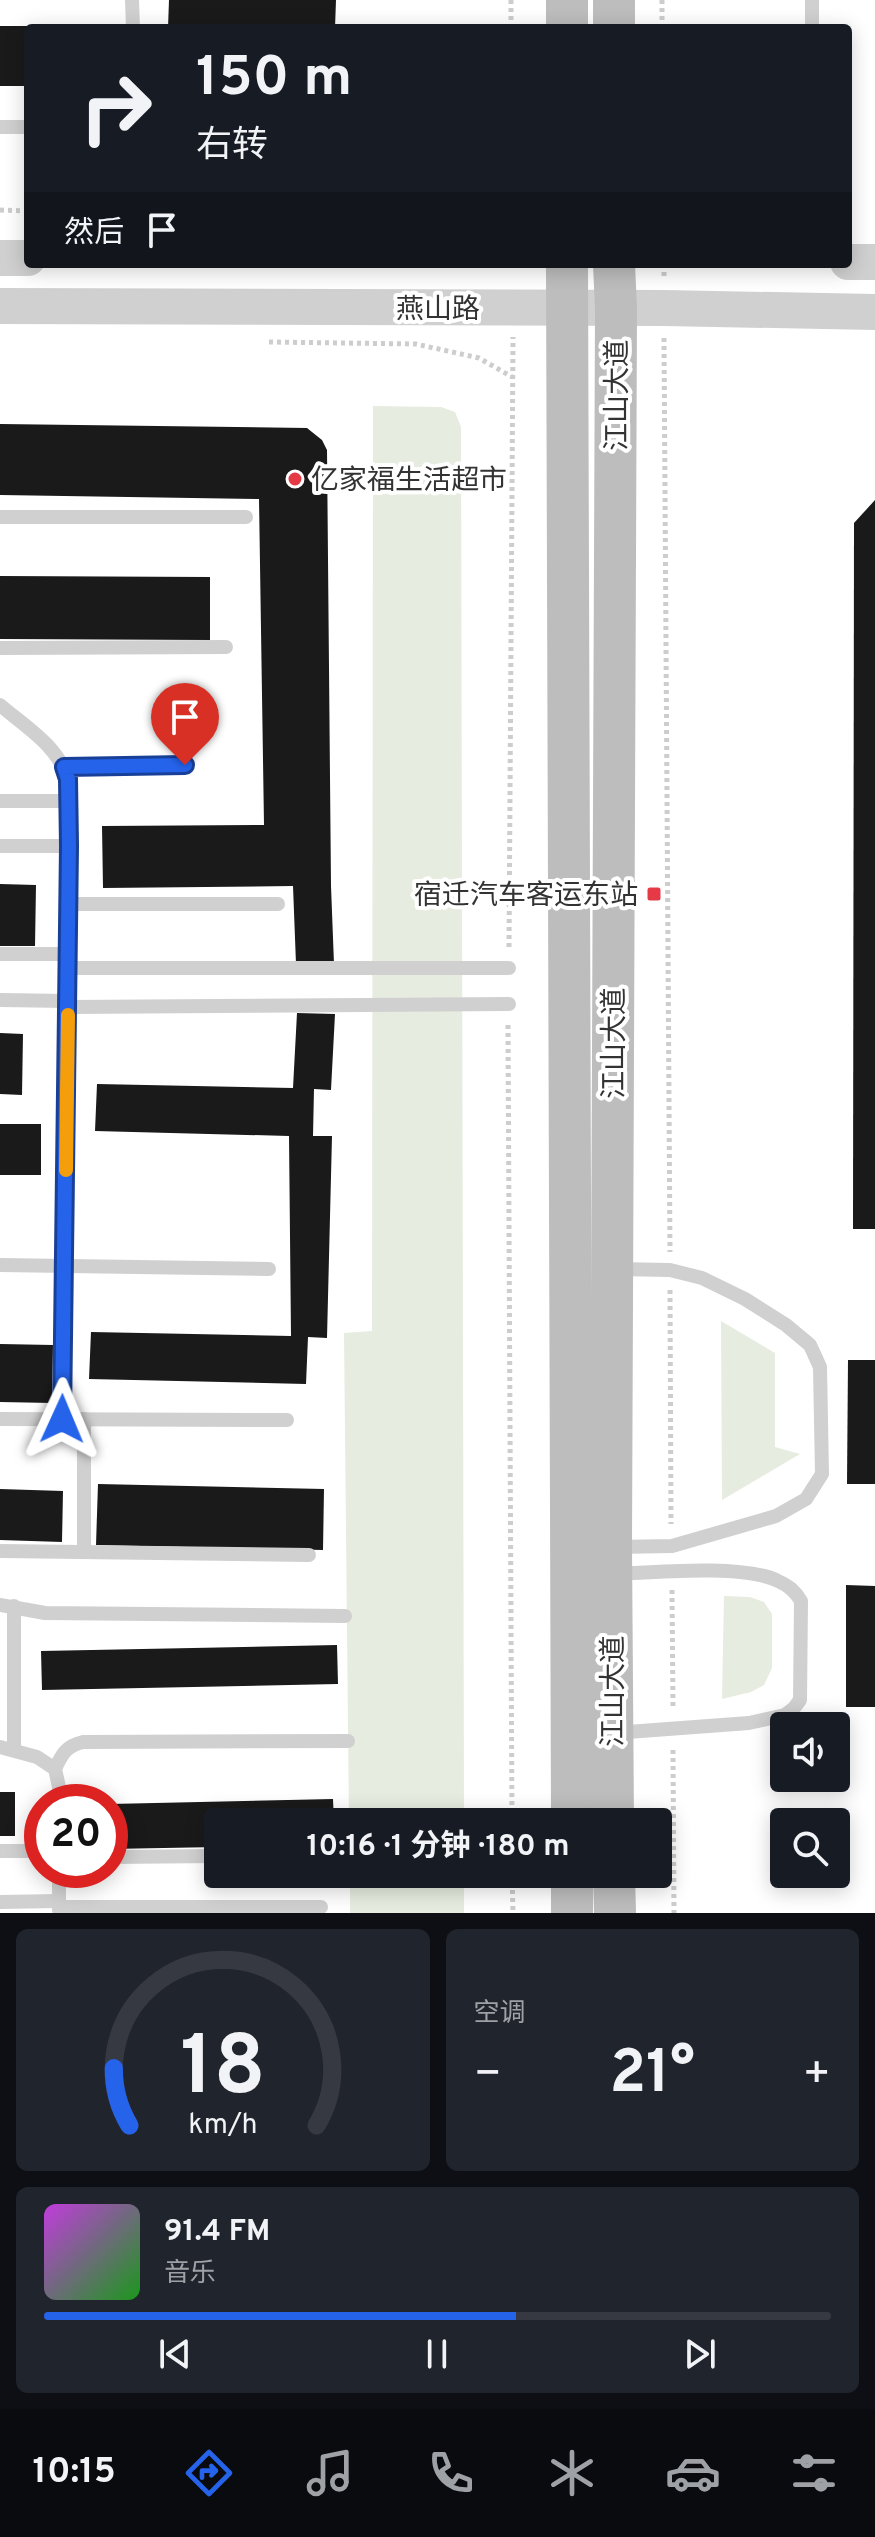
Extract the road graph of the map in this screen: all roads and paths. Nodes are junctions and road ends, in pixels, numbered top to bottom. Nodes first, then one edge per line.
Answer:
1 (132, 0) edge
2 (511, 0) edge
3 (567, 0) edge
4 (614, 0) edge
5 (662, 0) edge
6 (812, 0) edge
7 (133, 24) edge
8 (511, 24) edge
9 (567, 24) edge
10 (614, 24) edge
11 (662, 24) edge
12 (812, 24) edge
13 (0, 127) edge
14 (24, 127) edge
15 (0, 210) edge
16 (24, 211) edge
17 (0, 258) edge
18 (24, 258) edge
19 (852, 262) edge
20 (875, 262) edge
21 (567, 268) edge
22 (614, 268) edge
23 (664, 268) edge
24 (0, 306) edge
25 (514, 308) junction
26 (567, 308) junction
27 (664, 308) junction
28 (616, 309) junction
29 (875, 312) edge
30 (262, 342) dead end
31 (513, 378) junction
32 (0, 517) edge
33 (246, 517) dead end
34 (226, 647) dead end
35 (0, 648) edge
36 (0, 705) edge
37 (185, 765) dead end
38 (64, 767) junction
39 (0, 801) edge
40 (69, 801) junction
41 (0, 846) edge
42 (69, 846) junction
43 (69, 904) junction
44 (278, 904) dead end
45 (0, 954) edge
46 (68, 961) junction
47 (509, 968) joint
48 (0, 1000) edge
49 (68, 1004) junction
50 (509, 1004) joint
51 (0, 1265) edge
52 (64, 1266) junction
53 (269, 1269) dead end
54 (614, 1269) junction
55 (670, 1270) junction
56 (0, 1419) edge
57 (62, 1419) junction
58 (84, 1419) junction
59 (287, 1420) dead end
60 (672, 1546) junction
61 (0, 1551) edge
62 (84, 1552) junction
63 (309, 1555) dead end
64 (612, 1561) junction
65 (672, 1572) junction
66 (7, 1606) edge
67 (345, 1616) dead end
68 (673, 1730) junction
69 (612, 1733) junction
70 (348, 1741) dead end
71 (7, 1748) edge
72 (55, 1769) junction
73 (57, 1784) edge
74 (512, 1808) edge
75 (572, 1808) edge
76 (613, 1808) edge
77 (0, 1851) edge
78 (24, 1851) edge
79 (204, 1856) edge
80 (128, 1857) edge
81 (512, 1888) edge
82 (572, 1888) edge
83 (614, 1888) edge
84 (0, 1902) edge
85 (59, 1907) edge
86 (321, 1907) dead end
87 (513, 1913) edge
88 (572, 1913) edge
89 (615, 1913) edge
90 (674, 1913) edge

1 - 7 lane
2 - 8 path
3 - 9 main road
4 - 10 main road
5 - 11 path
6 - 12 lane
13 - 14 lane
15 - 16 path
17 - 18 street
19 - 20 street
21 - 26 main road, 江山大道
22 - 28 main road, 江山大道
23 - 27 path
24 - 25 street, 燕山路
25 - 26 street, 燕山路
25 - 31 path
26 - 28 street, 燕山路
26 - 75 main road, 江山大道
27 - 28 street, 燕山路
27 - 29 street, 燕山路
27 - 55 path
28 - 54 main road, 江山大道
30 - 31 path
31 - 47 path
32 - 33 lane
34 - 35 lane
36 - 38 lane
37 - 38 lane
38 - 40 lane
39 - 40 lane
40 - 42 lane
41 - 42 lane
42 - 43 lane
43 - 44 lane
43 - 46 lane
45 - 46 lane
46 - 47 lane
46 - 49 lane
48 - 49 lane
49 - 50 lane
49 - 52 lane
50 - 74 path
51 - 52 lane
52 - 53 lane
52 - 57 lane
54 - 55 lane
54 - 64 main road, 江山大道
55 - 60 path
55 - 60 lane
56 - 57 lane
57 - 58 lane
58 - 59 lane
58 - 62 lane
60 - 64 lane
61 - 62 lane
62 - 63 lane
64 - 65 lane
64 - 69 main road, 江山大道
65 - 68 path
65 - 68 lane
66 - 67 lane
66 - 71 lane
68 - 69 lane
68 - 90 path
69 - 76 main road, 江山大道
70 - 72 lane
71 - 72 lane
72 - 73 lane
77 - 78 lane
79 - 80 lane
81 - 87 path
82 - 88 main road
83 - 89 main road
84 - 85 lane
85 - 86 lane

